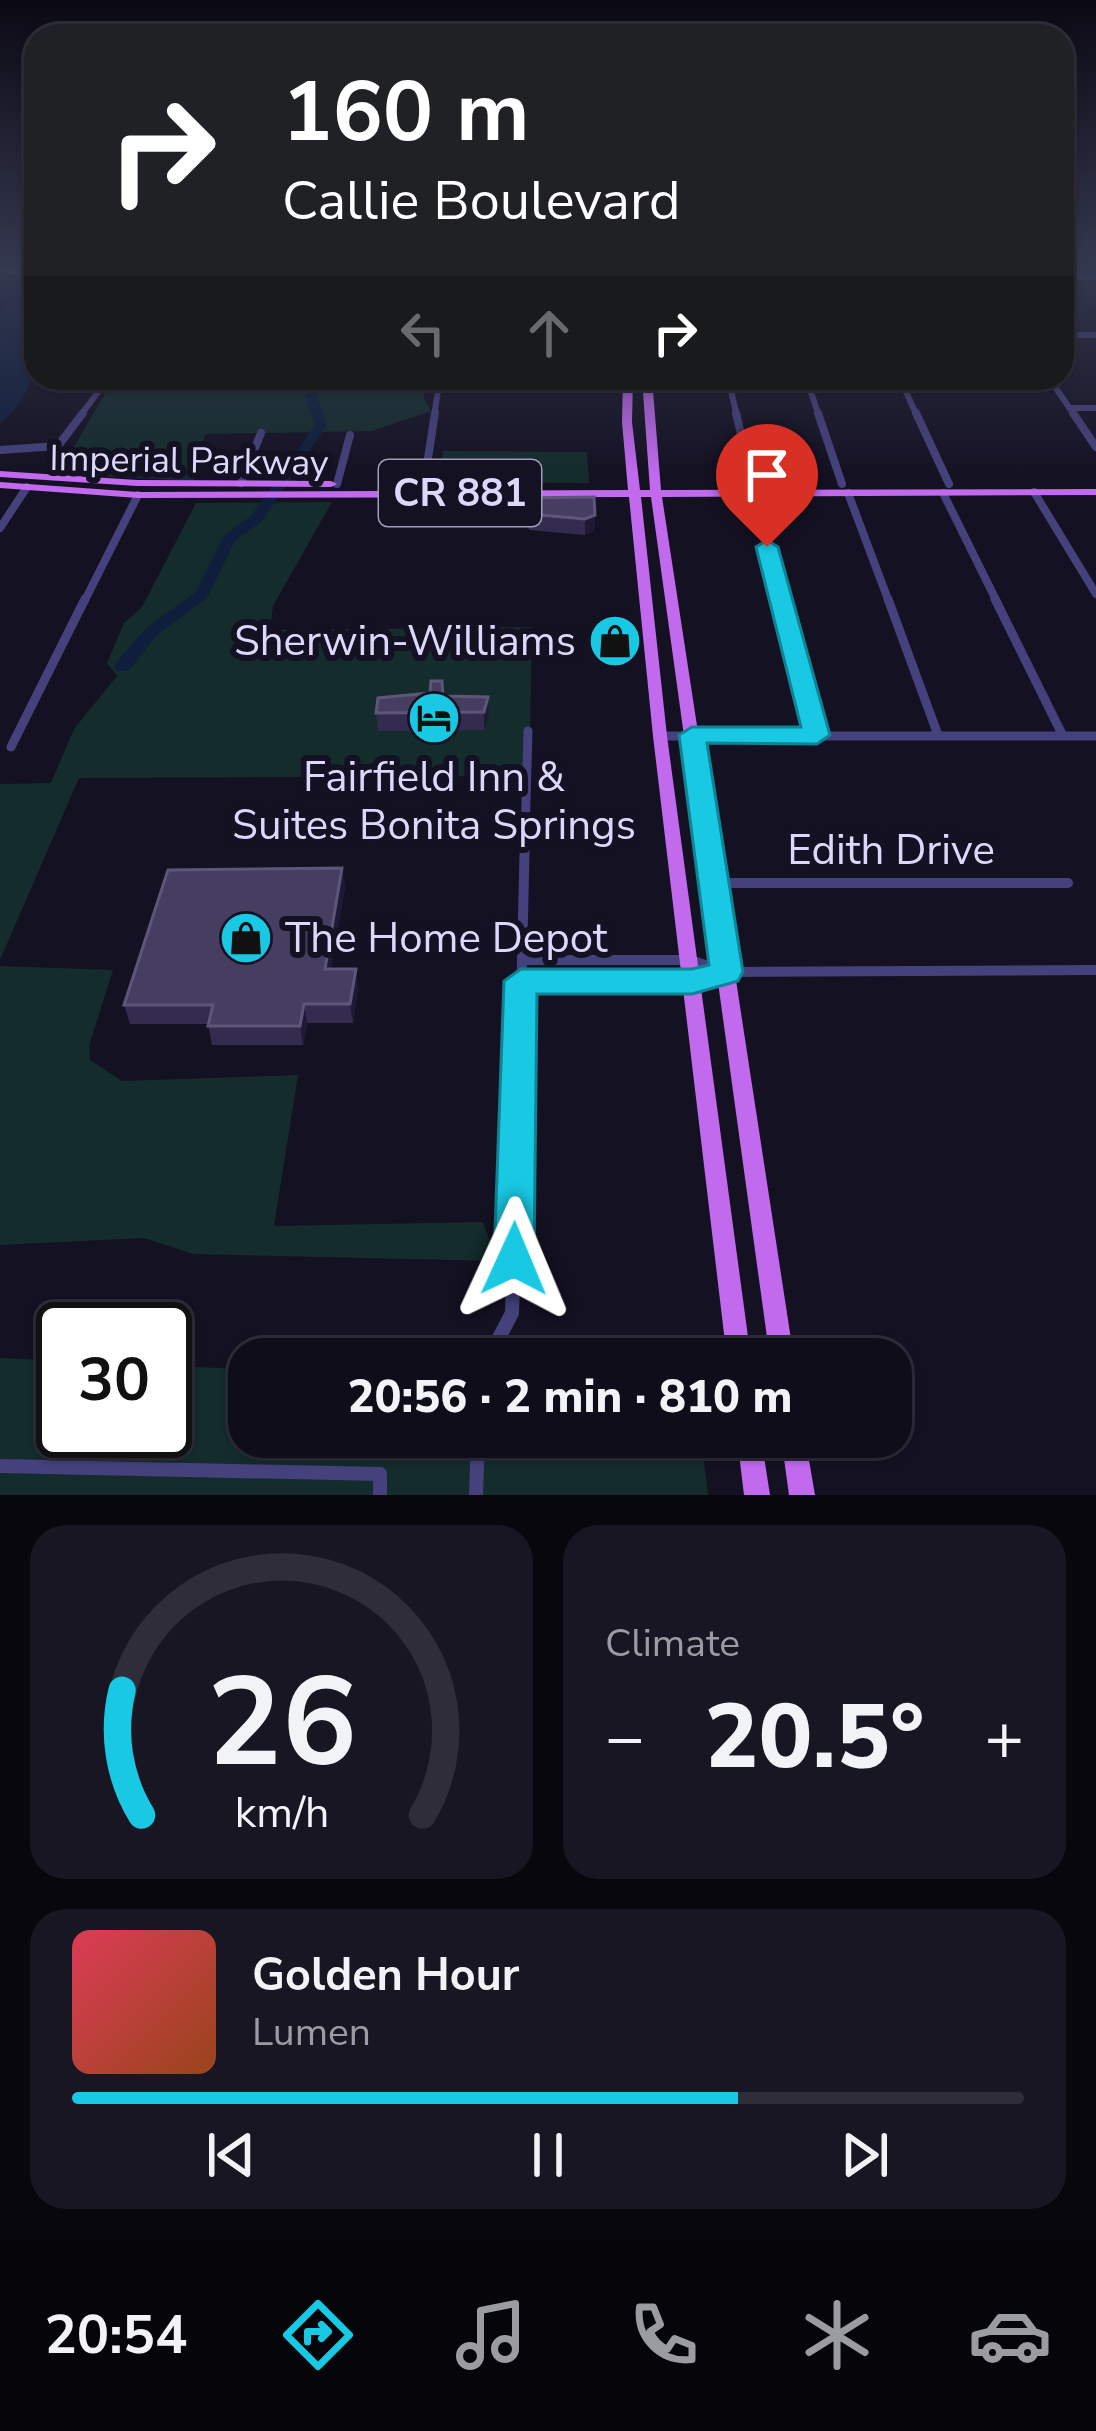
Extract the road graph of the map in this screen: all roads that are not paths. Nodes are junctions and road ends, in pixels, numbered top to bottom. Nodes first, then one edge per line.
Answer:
1 (100, 390) edge
2 (438, 390) edge
3 (627, 390) edge
4 (633, 390) edge
5 (648, 390) edge
6 (731, 390) edge
7 (810, 390) edge
8 (905, 390) edge
9 (1056, 390) edge
10 (1069, 408) junction
11 (1096, 408) edge
12 (650, 428) junction
13 (261, 434) dead end
14 (350, 435) dead end
15 (1096, 447) edge
16 (0, 450) edge
17 (0, 474) edge
18 (241, 483) junction
19 (424, 484) junction
20 (0, 485) edge
21 (27, 487) junction
22 (845, 488) junction
23 (946, 488) junction
24 (1096, 488) edge
25 (339, 489) junction
26 (634, 489) junction
27 (655, 489) junction
28 (753, 489) junction
29 (1034, 492) junction
30 (390, 494) junction
31 (138, 495) junction
32 (0, 528) edge
33 (1096, 595) edge
34 (528, 731) dead end
35 (692, 735) junction
36 (817, 735) junction
37 (938, 735) junction
38 (660, 736) junction
39 (1064, 736) junction
40 (1096, 736) edge
41 (11, 747) dead end
42 (714, 883) junction
43 (1068, 883) dead end
44 (522, 960) junction
45 (690, 960) junction
46 (1096, 970) edge
47 (727, 972) junction
48 (521, 981) junction
49 (692, 982) junction
50 (499, 1338) edge
51 (736, 1338) edge
52 (779, 1338) edge
53 (477, 1458) edge
54 (752, 1458) edge
55 (797, 1458) edge
56 (0, 1466) edge
57 (380, 1495) edge
58 (476, 1495) edge
59 (757, 1495) edge
60 (802, 1495) edge

1 - 16 street
2 - 19 street
3 - 26 main road
4 - 12 main road
5 - 12 main road
6 - 28 street
7 - 22 street
8 - 23 street
9 - 10 street
10 - 11 street
10 - 15 street
12 - 27 main road
13 - 18 street
14 - 25 street
17 - 18 main road, Imperial Parkway / CR 881
18 - 25 main road, Imperial Parkway / CR 881
19 - 25 main road, Imperial Parkway / CR 881
19 - 26 main road, Imperial Parkway / CR 881
19 - 30 main road
20 - 21 main road, Imperial Parkway / CR 881
21 - 31 main road, Imperial Parkway / CR 881
21 - 32 street
22 - 23 main road, Imperial Parkway
22 - 28 main road, Imperial Parkway
22 - 37 street
23 - 24 main road, Imperial Parkway
23 - 29 main road, Imperial Parkway
23 - 39 street
24 - 29 main road, Imperial Parkway
25 - 30 main road, Imperial Parkway / CR 881
25 - 31 main road, Imperial Parkway / CR 881
26 - 27 main road, Imperial Parkway / CR 881
26 - 30 main road, Imperial Parkway / CR 881
26 - 38 main road
27 - 28 main road, Imperial Parkway
27 - 35 main road
28 - 36 street
29 - 33 street
31 - 41 street
34 - 44 street
35 - 36 street
35 - 38 street
35 - 42 main road
36 - 37 street
37 - 39 street
38 - 45 main road
39 - 40 street
42 - 43 street, Edith Drive
42 - 47 main road
44 - 45 street
44 - 48 street
45 - 47 street
45 - 49 main road
46 - 47 street
47 - 49 street
47 - 52 main road
48 - 49 street
48 - 50 street
49 - 51 main road
53 - 58 street
54 - 59 main road
55 - 60 main road
56 - 57 street

